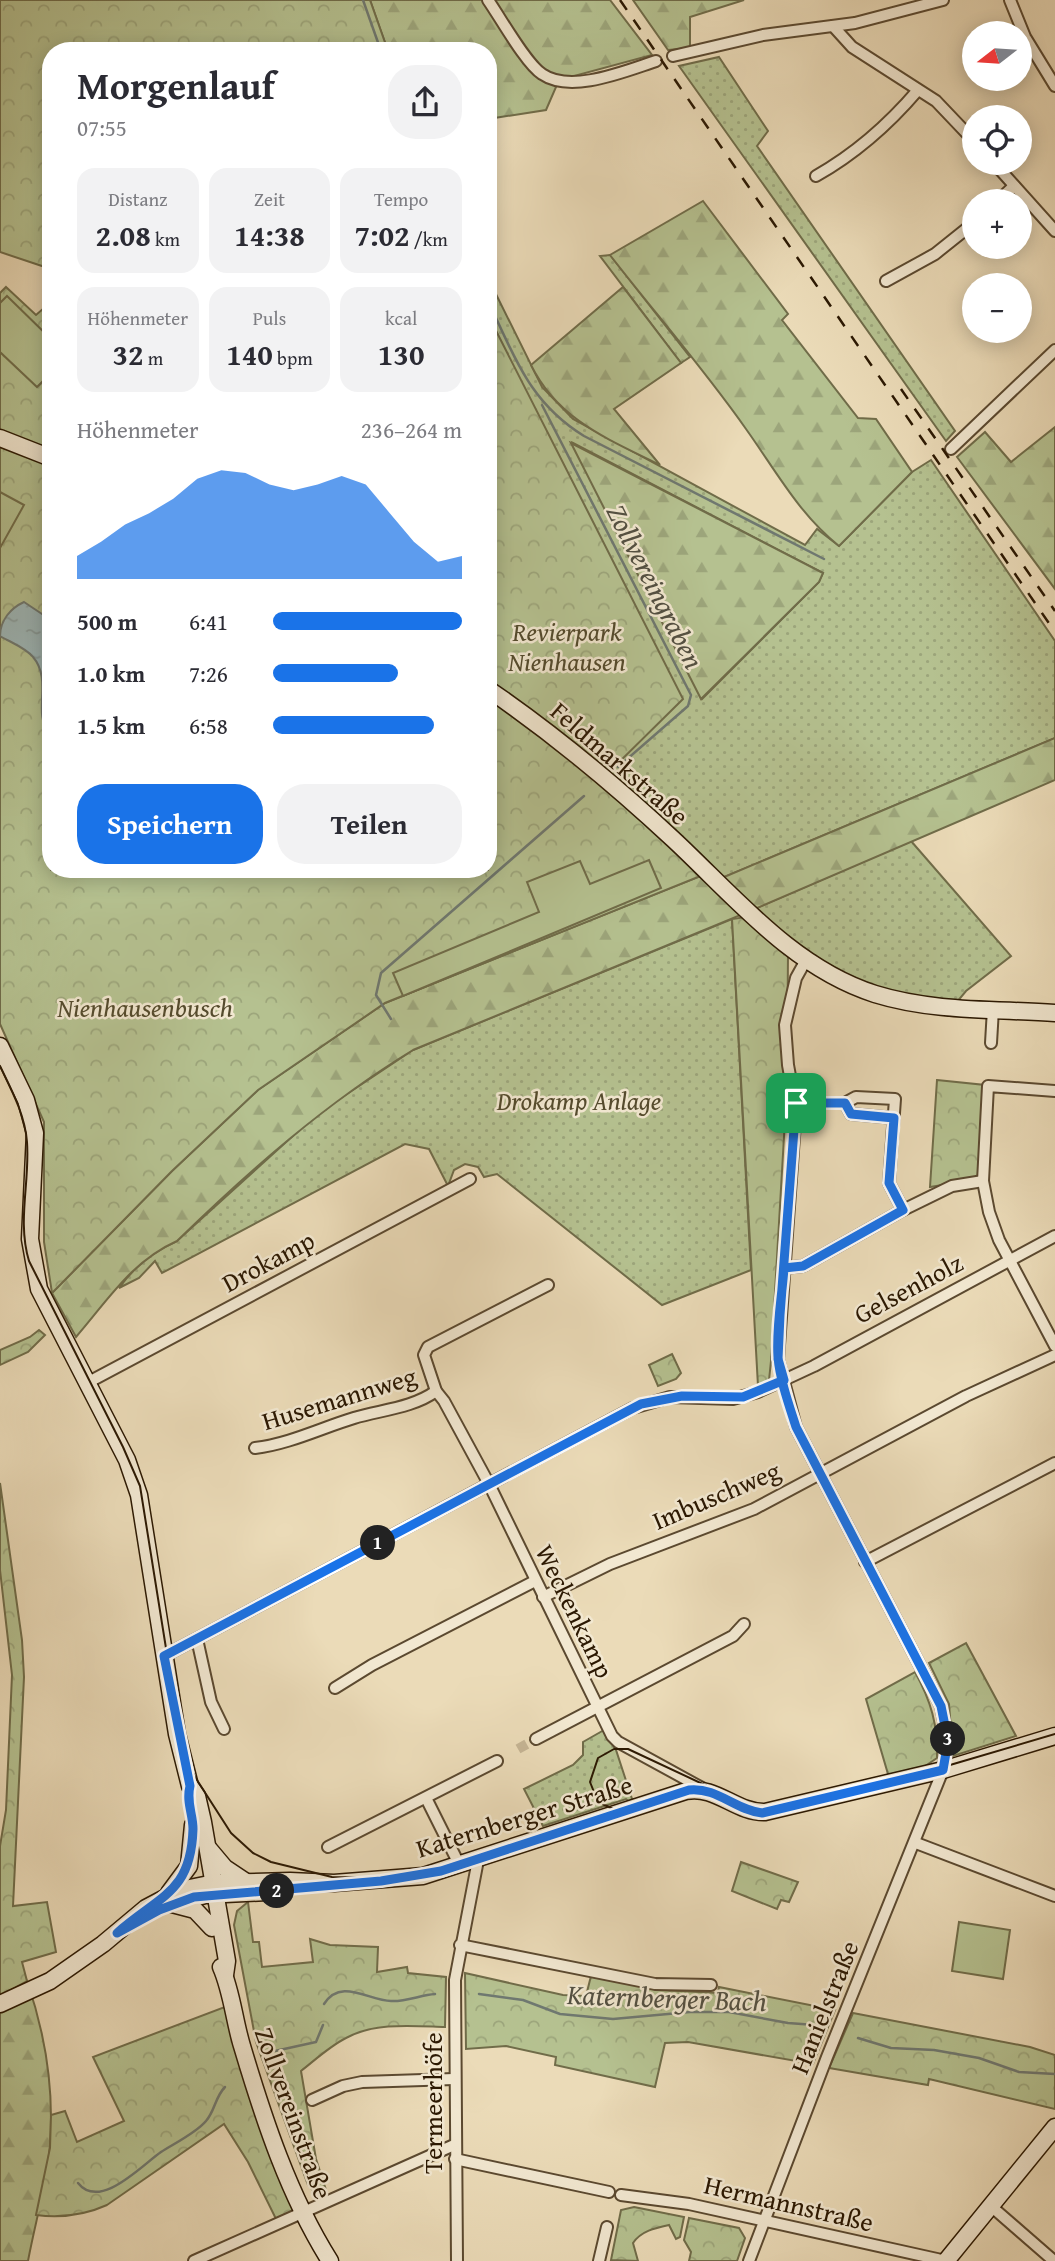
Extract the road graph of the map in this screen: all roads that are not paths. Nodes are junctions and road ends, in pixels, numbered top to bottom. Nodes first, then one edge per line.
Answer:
1 (488, 0) edge
2 (943, 0) edge
3 (1010, 0) edge
4 (833, 26) junction
5 (673, 56) dead end
6 (651, 63) dead end
7 (1055, 86) edge
8 (918, 90) junction
9 (962, 127) edge
10 (1004, 175) edge
11 (816, 176) dead end
12 (1014, 186) junction
13 (1011, 189) edge
14 (1055, 231) edge
15 (962, 232) edge
16 (886, 281) dead end
17 (1055, 350) edge
18 (0, 438) edge
19 (951, 449) dead end
20 (42, 454) edge
21 (497, 696) edge
22 (806, 960) junction
23 (993, 1009) junction
24 (1055, 1013) edge
25 (991, 1043) dead end
26 (0, 1046) edge
27 (1055, 1091) edge
28 (796, 1103) junction
29 (845, 1103) junction
30 (894, 1118) junction
31 (470, 1179) dead end
32 (983, 1181) junction
33 (903, 1210) junction
34 (1055, 1236) edge
35 (1010, 1260) junction
36 (784, 1268) junction
37 (548, 1285) dead end
38 (1055, 1346) edge
39 (1055, 1355) edge
40 (784, 1380) junction
41 (87, 1383) junction
42 (436, 1391) junction
43 (255, 1448) dead end
44 (1055, 1463) edge
45 (819, 1473) junction
46 (489, 1484) junction
47 (865, 1562) junction
48 (535, 1581) junction
49 (543, 1597) junction
50 (744, 1624) dead end
51 (197, 1639) junction
52 (164, 1656) junction
53 (334, 1688) dead end
54 (597, 1707) junction
55 (224, 1729) dead end
56 (1055, 1736) edge
57 (536, 1739) tunnel mouth
58 (632, 1750) joint
59 (497, 1761) dead end
60 (943, 1770) junction
61 (190, 1786) junction
62 (705, 1790) junction
63 (426, 1798) junction
64 (193, 1825) junction
65 (916, 1843) junction
66 (328, 1847) dead end
67 (209, 1849) junction
68 (478, 1860) junction
69 (460, 1866) junction
70 (246, 1887) junction
71 (210, 1889) junction
72 (1055, 1896) edge
73 (170, 1899) junction
74 (217, 1929) junction
75 (460, 1945) junction
76 (711, 1985) dead end
77 (0, 2004) edge
78 (454, 2079) junction
79 (312, 2100) dead end
80 (1055, 2127) edge
81 (454, 2145) junction
82 (455, 2159) junction
83 (992, 2207) junction
84 (302, 2211) junction
85 (764, 2221) junction
86 (607, 2227) dead end
87 (194, 2261) edge
88 (330, 2261) edge
89 (457, 2261) edge
90 (599, 2261) edge
91 (749, 2261) edge
92 (946, 2261) edge
93 (1054, 2261) edge

1 - 6 street
2 - 4 street
3 - 7 street
4 - 5 street
4 - 8 street
8 - 9 street
8 - 11 street
10 - 12 street
12 - 13 street
12 - 14 street
15 - 16 street
17 - 19 street
18 - 20 main road
21 - 22 main road, Feldmarkstraße
22 - 23 main road, Feldmarkstraße
22 - 28 street, Hanielstraße
23 - 24 main road, Feldmarkstraße
23 - 25 street
26 - 41 main road
27 - 32 street
28 - 29 street
28 - 36 street, Hanielstraße
29 - 30 street
29 - 30 street
30 - 33 street
31 - 41 street, Drokamp
32 - 33 street
32 - 35 street
33 - 36 street
34 - 35 street, Gelsenholz
35 - 38 street
35 - 40 street, Gelsenholz
36 - 40 street, Hanielstraße
37 - 42 street, Husemannweg
39 - 45 street, Imbuschweg
40 - 45 street, Hanielstraße
40 - 46 street, Gelsenholz
41 - 52 main road
42 - 43 street, Husemannweg
42 - 46 street, Husemannweg
44 - 47 street
45 - 47 street, Hanielstraße
45 - 49 street, Imbuschweg
46 - 48 street, Weckenkamp
46 - 51 street, Gelsenholz
47 - 60 street, Hanielstraße
48 - 49 street, Weckenkamp
48 - 53 street
49 - 54 street, Weckenkamp
50 - 54 street
51 - 52 street, Gelsenholz
51 - 55 street
52 - 61 main road
54 - 57 street
54 - 58 street, Weckenkamp
56 - 60 main road, Katernberger Straße
58 - 62 street, Katernberger Straße
59 - 63 street
60 - 62 main road, Katernberger Straße
60 - 65 street, Hanielstraße
61 - 64 main road
61 - 67 main road
62 - 68 main road, Katernberger Straße
63 - 66 street
63 - 69 street
64 - 71 main road
64 - 73 main road
65 - 72 street
65 - 85 street, Hanielstraße
67 - 70 main road
67 - 71 main road
68 - 69 main road, Katernberger Straße
68 - 75 street, Termeerhöfe
69 - 70 main road, Katernberger Straße
70 - 71 main road, Katernberger Straße
70 - 74 main road
71 - 73 main road, Katernberger Straße
71 - 74 main road, Zollvereinstraße
73 - 74 main road
73 - 77 main road
74 - 84 main road, Zollvereinstraße
75 - 76 street
75 - 78 street, Termeerhöfe
78 - 79 street
78 - 81 street, Termeerhöfe
80 - 83 main road
81 - 82 street, Termeerhöfe
81 - 84 street
82 - 85 street, Hermannstraße
82 - 89 street, Termeerhöfe
83 - 92 main road
83 - 93 street
84 - 87 street
84 - 88 main road, Zollvereinstraße
85 - 91 street, Hanielstraße
85 - 92 street, Hermannstraße
86 - 90 street

